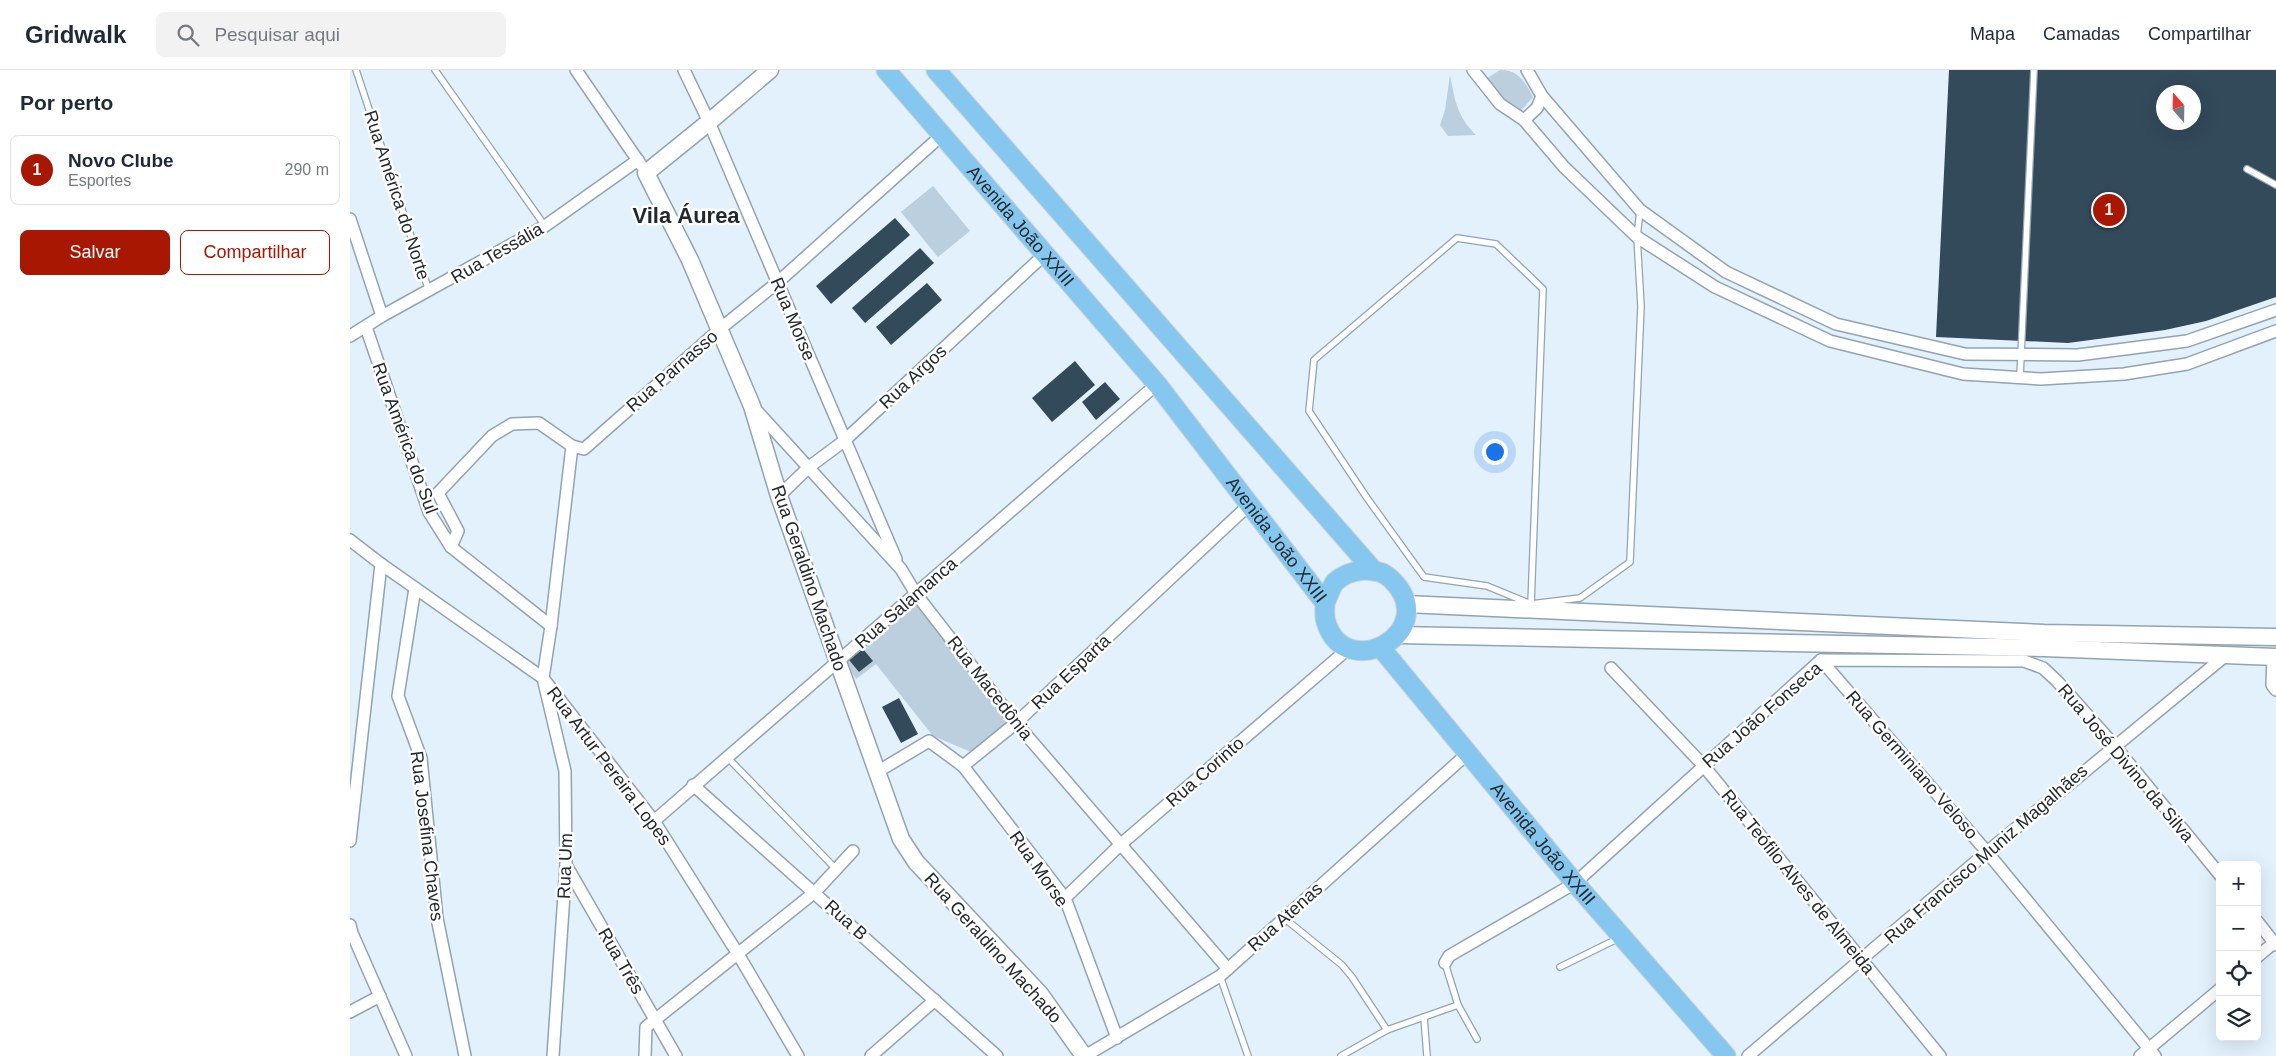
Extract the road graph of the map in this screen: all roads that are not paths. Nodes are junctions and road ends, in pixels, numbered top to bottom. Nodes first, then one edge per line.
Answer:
1 (356, 70) edge
2 (436, 70) edge
3 (576, 70) edge
4 (684, 70) edge
5 (770, 70) edge
6 (886, 70) edge
7 (936, 70) edge
8 (1527, 70) edge
9 (2034, 70) edge
10 (1478, 72) edge
11 (1542, 96) junction
12 (1524, 120) junction
13 (709, 122) junction
14 (942, 135) junction
15 (642, 166) junction
16 (2247, 169) dead end
17 (2276, 185) edge
18 (1640, 210) junction
19 (350, 219) edge
20 (545, 226) junction
21 (1636, 237) junction
22 (1044, 254) junction
23 (778, 282) junction
24 (429, 291) junction
25 (2276, 310) edge
26 (382, 316) junction
27 (1836, 324) junction
28 (366, 327) junction
29 (720, 328) junction
30 (2276, 330) edge
31 (350, 336) edge
32 (1830, 341) junction
33 (2021, 354) junction
34 (2020, 377) junction
35 (1157, 384) junction
36 (752, 406) junction
37 (844, 441) junction
38 (572, 446) junction
39 (809, 467) junction
40 (779, 496) junction
41 (1250, 504) junction
42 (350, 540) edge
43 (451, 547) junction
44 (381, 564) junction
45 (901, 569) junction
46 (1374, 571) junction
47 (415, 588) junction
48 (916, 594) junction
49 (1325, 603) junction
50 (1406, 604) junction
51 (1531, 604) junction
52 (551, 626) junction
53 (1398, 635) junction
54 (2276, 637) edge
55 (1349, 648) junction
56 (1380, 648) junction
57 (2225, 656) junction
58 (2275, 656) edge
59 (1821, 660) junction
60 (2024, 661) joint
61 (838, 662) junction
62 (1611, 668) dead end
63 (543, 678) junction
64 (2276, 690) edge
65 (1016, 723) junction
66 (2114, 745) junction
67 (1467, 754) junction
68 (728, 757) junction
69 (1703, 765) junction
70 (963, 766) junction
71 (877, 772) junction
72 (693, 785) junction
73 (654, 821) junction
74 (350, 841) edge
75 (1120, 845) junction
76 (853, 851) dead end
77 (1987, 852) junction
78 (566, 865) junction
79 (836, 870) junction
80 (2216, 870) edge
81 (1574, 883) junction
82 (816, 892) junction
83 (1064, 898) junction
84 (1284, 918) junction
85 (350, 924) edge
86 (2261, 926) edge
87 (1620, 937) junction
88 (2275, 943) edge
89 (738, 954) junction
90 (2261, 954) edge
91 (1861, 961) junction
92 (1445, 963) joint
93 (1560, 968) dead end
94 (1224, 972) junction
95 (2216, 993) edge
96 (380, 996) junction
97 (935, 1000) junction
98 (1458, 1005) junction
99 (350, 1012) edge
100 (1424, 1017) junction
101 (655, 1021) junction
102 (1387, 1030) junction
103 (1117, 1038) junction
104 (1477, 1039) dead end
105 (2148, 1053) edge
106 (406, 1056) edge
107 (465, 1056) edge
108 (553, 1056) edge
109 (645, 1056) edge
110 (676, 1056) edge
111 (798, 1056) edge
112 (871, 1056) edge
113 (997, 1056) edge
114 (1085, 1056) edge
115 (1248, 1056) edge
116 (1341, 1056) edge
117 (1427, 1056) edge
118 (1726, 1056) edge
119 (1748, 1056) edge
120 (1940, 1056) edge

1 - 24 lane, Rua América do Norte
2 - 20 lane
3 - 15 street, Rua Geraldino Machado
4 - 13 street, Rua Morse
5 - 13 street, Rua Tessália
6 - 14 main road, Avenida João XXIII
7 - 46 main road
8 - 11 street
9 - 33 lane
10 - 12 street
11 - 12 street
11 - 18 street
12 - 21 street
13 - 15 street, Rua Tessália
13 - 23 street, Rua Morse
14 - 22 main road, Avenida João XXIII
14 - 23 street, Rua Parnasso
15 - 20 street, Rua Tessália
15 - 29 street, Rua Geraldino Machado
16 - 17 lane
18 - 21 lane
18 - 27 street
19 - 26 street
20 - 24 street, Rua Tessália
21 - 32 street
21 - 51 lane
22 - 35 main road, Avenida João XXIII
22 - 37 street, Rua Argos
23 - 29 street, Rua Parnasso
23 - 37 street, Rua Morse
24 - 26 street, Rua Tessália
25 - 33 street
26 - 28 street, Rua Tessália
27 - 32 street
27 - 33 street
28 - 31 street, Rua Tessália
28 - 43 street, Rua América do Sul
29 - 36 street, Rua Geraldino Machado
29 - 38 street, Rua Parnasso
30 - 34 street
32 - 34 street
33 - 34 lane
35 - 41 main road, Avenida João XXIII
35 - 48 street, Rua Salamanca
36 - 39 street, Rua Macedônia
36 - 40 street, Rua Geraldino Machado
37 - 39 street, Rua Argos
37 - 45 street, Rua Morse
38 - 43 street
38 - 52 street
39 - 40 street, Rua Argos
39 - 45 street, Rua Macedônia
40 - 61 street, Rua Geraldino Machado
41 - 49 main road, Avenida João XXIII
41 - 65 street, Rua Esparta
42 - 44 street, Rua Artur Pereira Lopes
43 - 52 street, Rua América do Sul
44 - 47 street, Rua Artur Pereira Lopes
44 - 74 street
45 - 48 street, Rua Macedônia
46 - 49 main road
46 - 50 main road
47 - 63 street, Rua Artur Pereira Lopes
47 - 107 street, Rua Josefina Chaves
48 - 61 street, Rua Salamanca
48 - 65 street, Rua Macedônia
49 - 55 main road, Avenida João XXIII
50 - 53 main road
50 - 54 street
51 - 51 lane
52 - 63 street
53 - 56 main road
53 - 57 street
55 - 56 main road
55 - 75 street, Rua Corinto
56 - 67 main road, Avenida João XXIII
57 - 58 street
57 - 66 street, Rua Francisco Muniz Magalhães
58 - 64 street
59 - 60 street, Rua João Fonseca
59 - 69 street, Rua João Fonseca
59 - 77 street, Rua Germiniano Veloso
60 - 66 street, Rua José Divino da Silva
61 - 68 street, Rua Salamanca
61 - 71 street, Rua Geraldino Machado
62 - 69 street, Rua Teófilo Alves de Almeida
63 - 73 street, Rua Artur Pereira Lopes
63 - 78 street, Rua Um
65 - 70 street, Rua Esparta
65 - 75 street, Rua Macedônia
66 - 77 street, Rua Francisco Muniz Magalhães
66 - 80 street, Rua José Divino da Silva
67 - 81 main road, Avenida João XXIII
67 - 84 street, Rua Atenas
68 - 72 street, Rua Salamanca
68 - 79 lane, Rua B
69 - 81 street, Rua João Fonseca
69 - 91 street, Rua Teófilo Alves de Almeida
70 - 71 street
70 - 83 street, Rua Morse
71 - 114 street, Rua Geraldino Machado
72 - 73 street, Rua Salamanca
72 - 82 street, Rua B
73 - 89 street, Rua Artur Pereira Lopes
75 - 83 street, Rua Corinto
75 - 94 street, Rua Macedônia
76 - 79 street
77 - 91 street, Rua Francisco Muniz Magalhães
77 - 105 street, Rua Germiniano Veloso
78 - 101 street, Rua Três
78 - 108 street, Rua Um
79 - 82 street
81 - 87 main road, Avenida João XXIII
81 - 92 street, Rua João Fonseca
82 - 89 street
82 - 97 street, Rua B
83 - 103 street, Rua Morse
84 - 94 street, Rua Atenas
84 - 102 lane
85 - 96 street
86 - 88 street
87 - 93 lane
87 - 118 main road, Avenida João XXIII
88 - 90 street
89 - 101 street
89 - 111 street, Rua Artur Pereira Lopes
91 - 119 street, Rua Francisco Muniz Magalhães
91 - 120 street, Rua Teófilo Alves de Almeida
92 - 98 lane
94 - 103 street, Rua Atenas
94 - 115 lane
95 - 105 street
96 - 99 street
96 - 106 street
97 - 112 street
97 - 113 street, Rua B
98 - 100 lane
98 - 104 lane
100 - 102 lane
100 - 117 lane
101 - 109 street
101 - 110 street, Rua Três
102 - 116 lane
103 - 114 street, Rua Atenas

